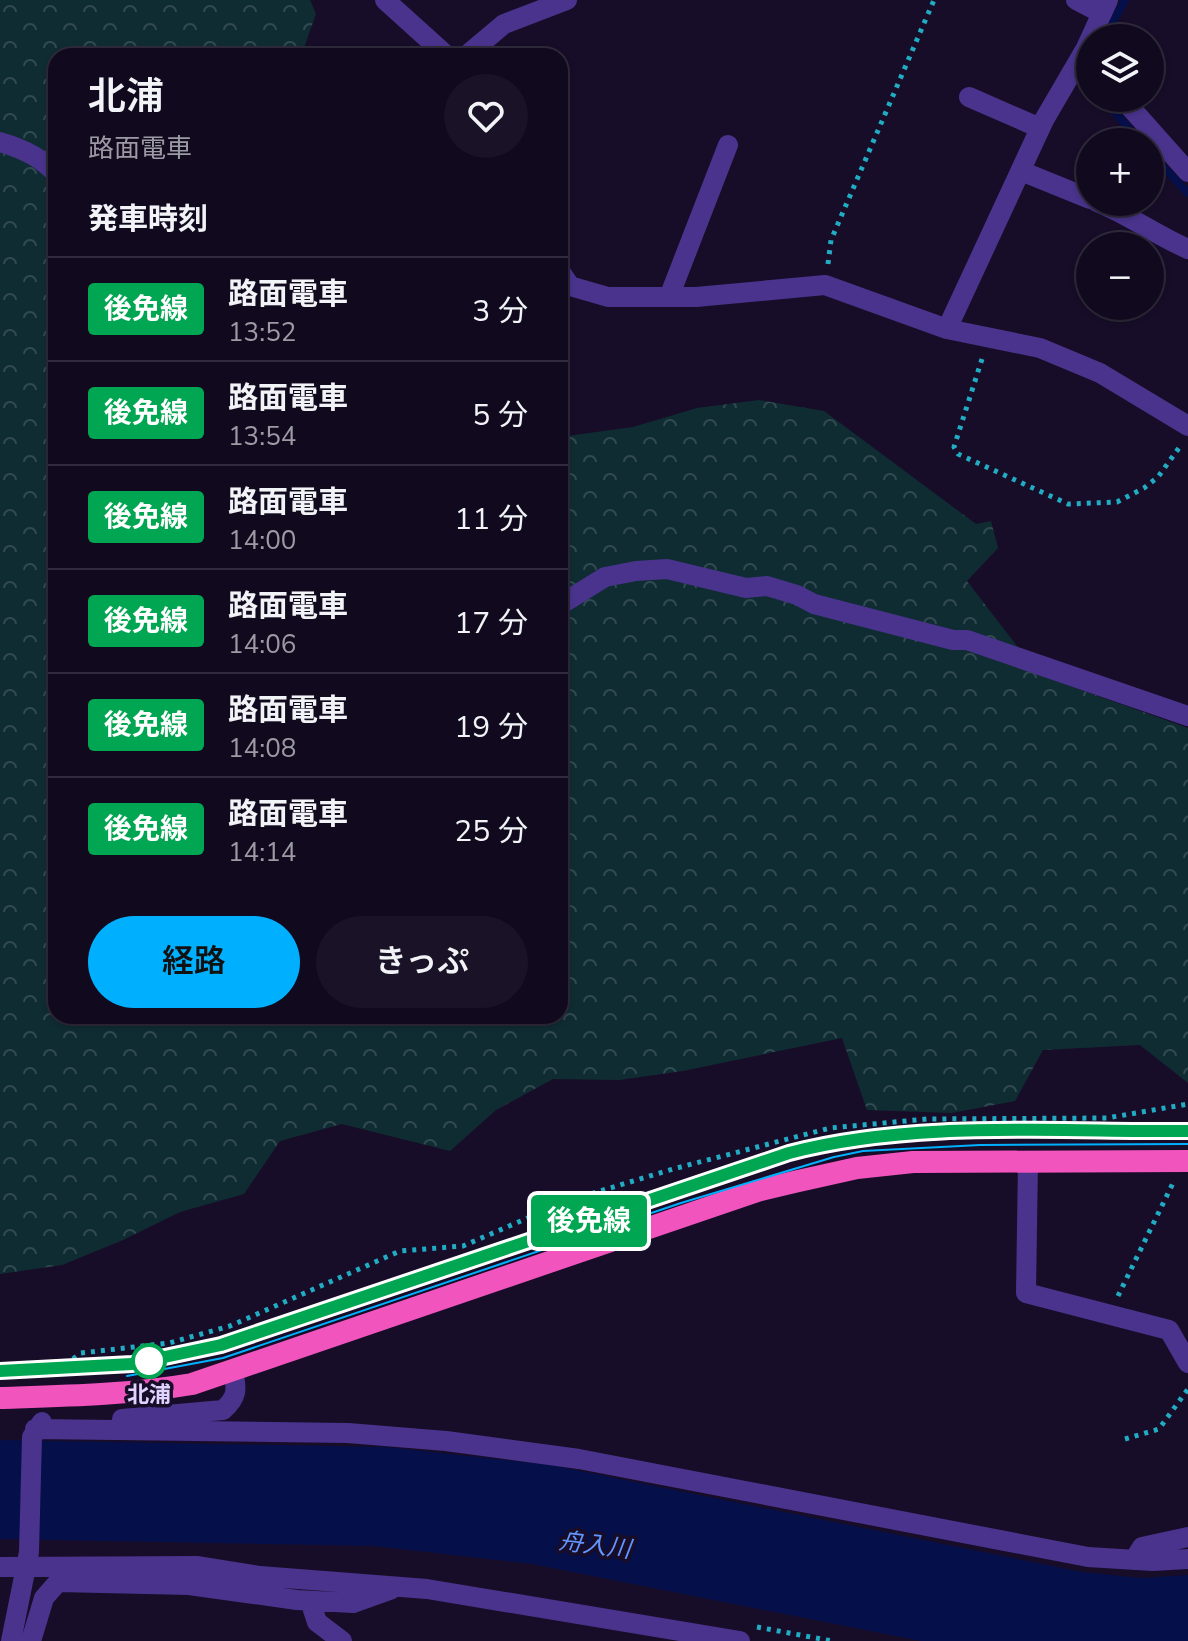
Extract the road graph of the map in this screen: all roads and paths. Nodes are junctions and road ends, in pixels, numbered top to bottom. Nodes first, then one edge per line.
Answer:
1 (385, 0) edge
2 (567, 0) edge
3 (934, 0) edge
4 (1076, 0) edge
5 (1105, 6) edge
6 (438, 48) edge
7 (476, 48) edge
8 (1076, 70) edge
9 (969, 97) dead end
10 (1134, 112) edge
11 (1040, 128) junction
12 (0, 142) edge
13 (728, 145) dead end
14 (48, 165) edge
15 (1021, 171) junction
16 (1188, 172) edge
17 (1076, 193) edge
18 (1126, 216) edge
19 (1188, 249) edge
20 (568, 283) edge
21 (825, 285) junction
22 (669, 297) junction
23 (947, 329) junction
24 (989, 338) junction
25 (1188, 426) edge
26 (1187, 435) edge
27 (568, 600) edge
28 (1188, 716) edge
29 (1188, 1104) edge
30 (1186, 1161) edge
31 (1028, 1162) junction
32 (1108, 1315) junction
33 (73, 1359) dead end
34 (1188, 1363) edge
35 (233, 1370) junction
36 (1188, 1389) edge
37 (0, 1398) edge
38 (33, 1433) junction
39 (1125, 1439) dead end
40 (1188, 1537) edge
41 (1188, 1559) edge
42 (27, 1560) junction
43 (1134, 1560) junction
44 (0, 1567) edge
45 (398, 1587) junction
46 (310, 1601) junction
47 (11, 1641) edge
48 (31, 1641) edge
49 (342, 1641) edge
50 (740, 1641) edge

1 - 6 street
2 - 7 street
3 - 21 path
4 - 5 street
8 - 11 street
9 - 11 street
10 - 16 street
11 - 15 street
12 - 14 street
13 - 22 street
15 - 17 street
15 - 23 street
18 - 19 street
20 - 22 street
21 - 22 street
21 - 23 street
23 - 24 street
24 - 25 street
24 - 26 path
27 - 28 street
29 - 33 path
30 - 31 highway
30 - 32 path
31 - 32 street
31 - 35 highway
32 - 34 street
35 - 37 highway
35 - 38 street
36 - 39 path
38 - 42 street
38 - 43 street
40 - 43 street
41 - 43 street
42 - 44 street
42 - 45 street
42 - 47 street
45 - 46 street
45 - 50 street
46 - 48 street
46 - 49 street

